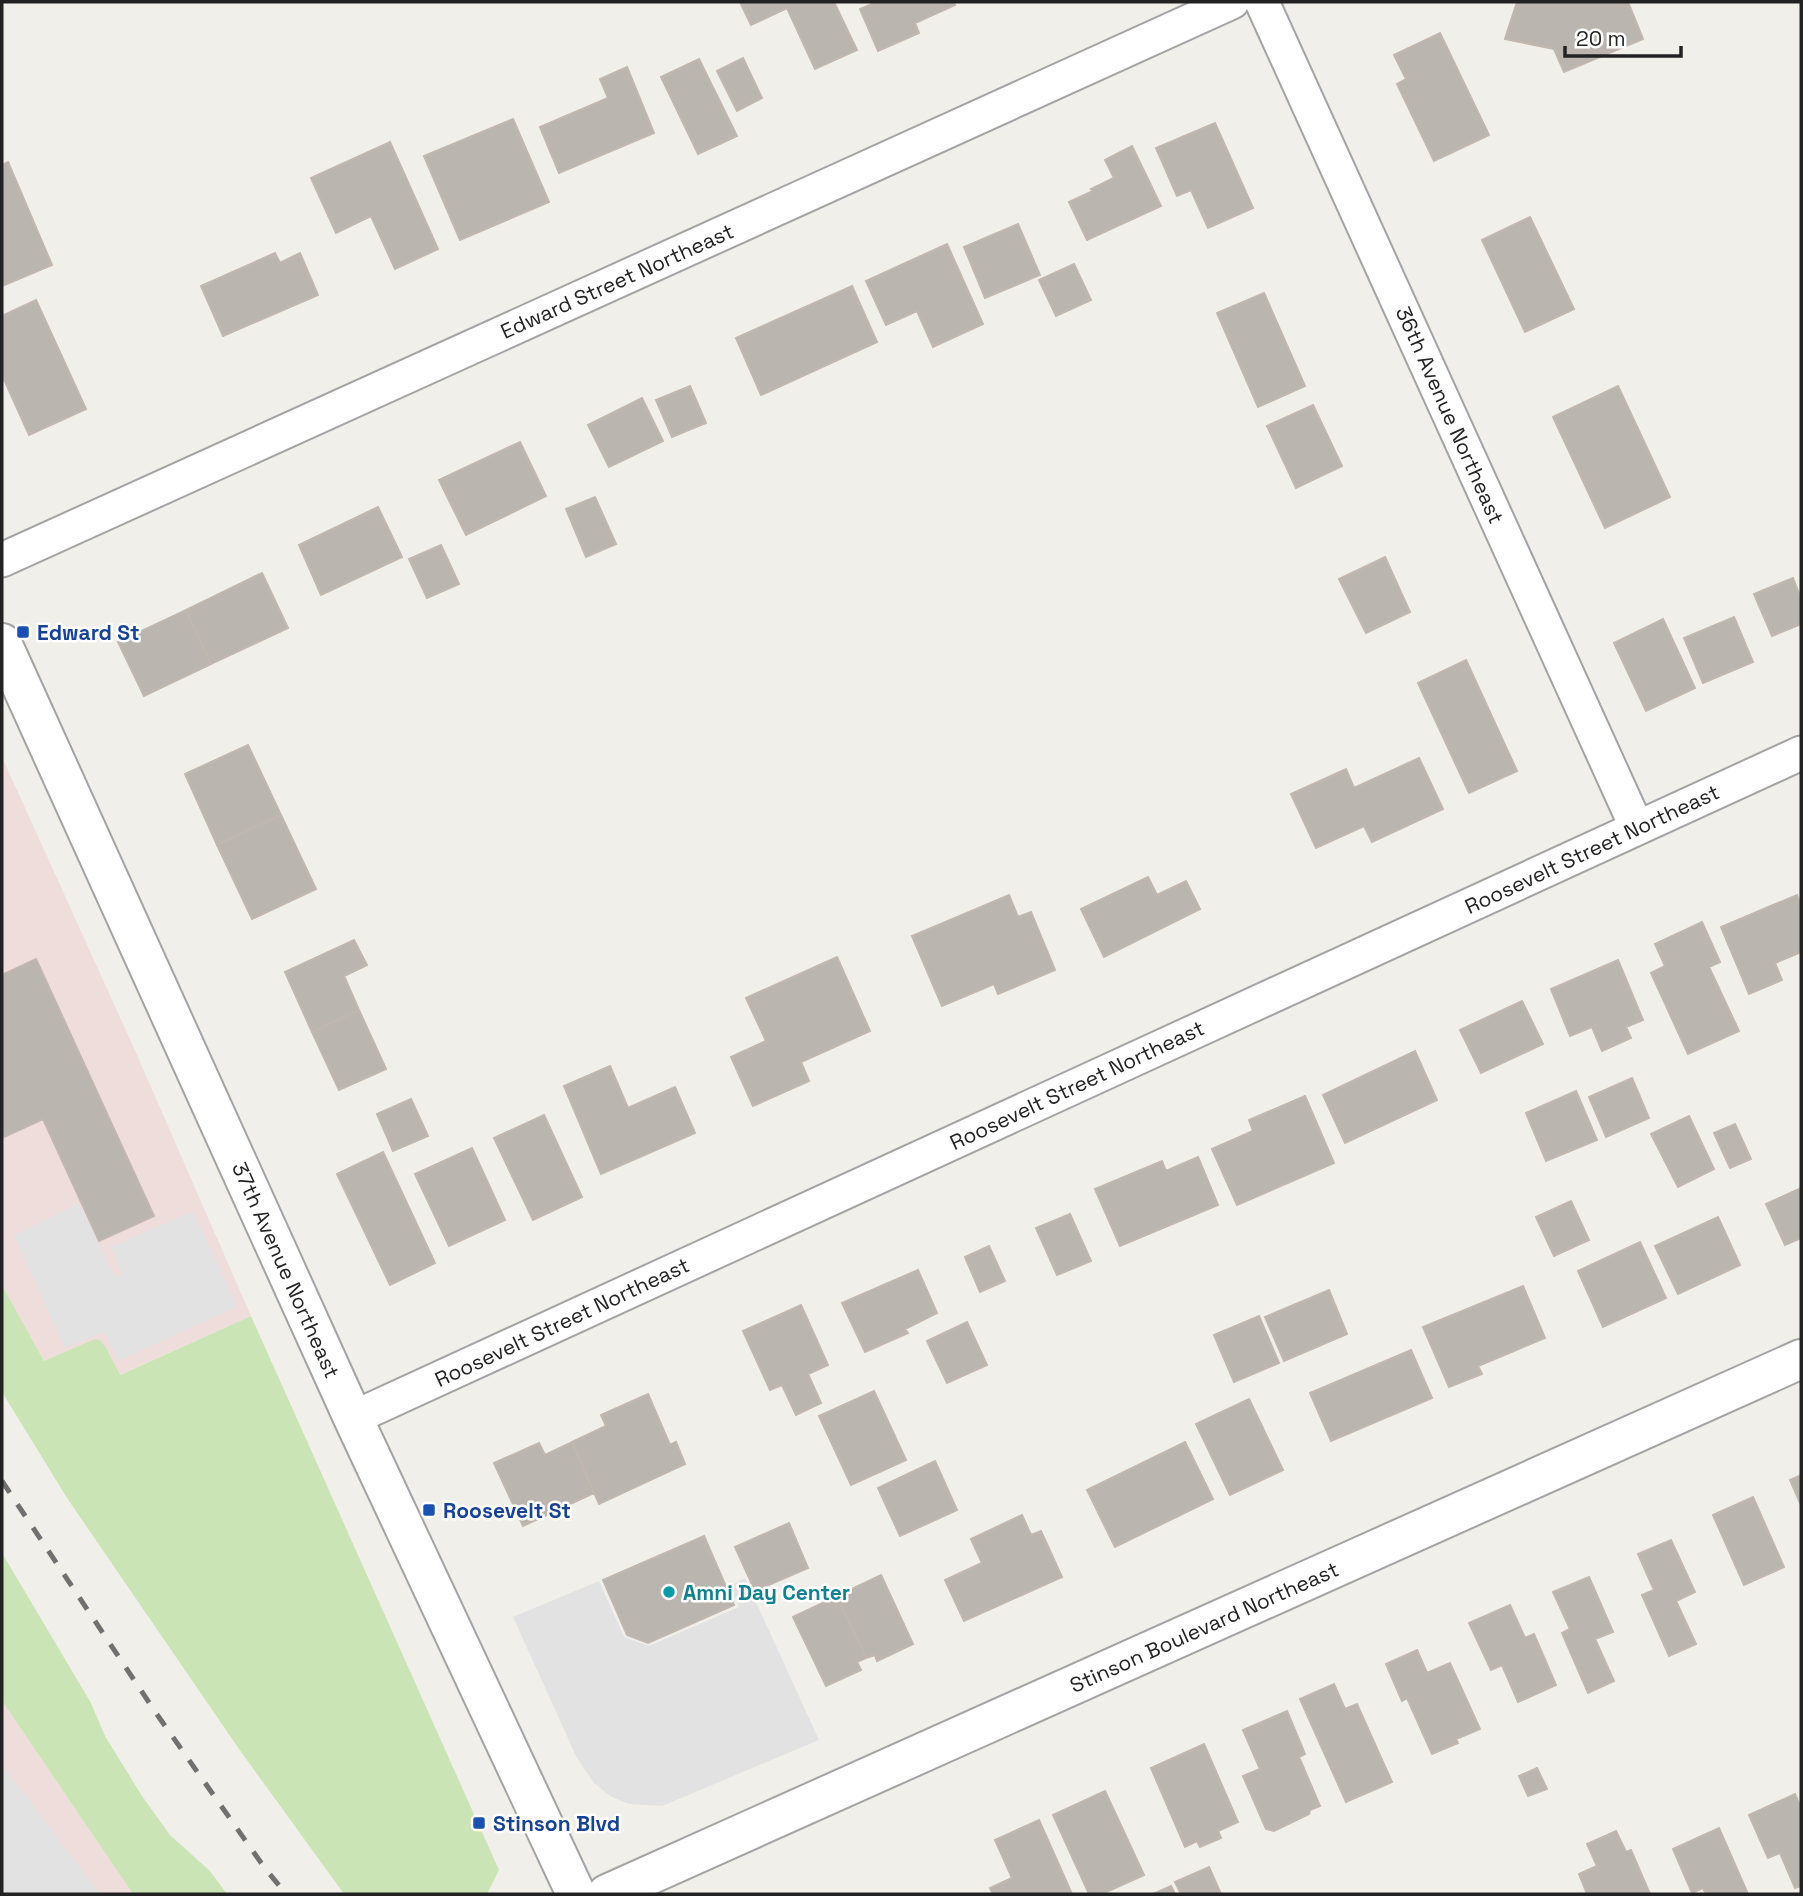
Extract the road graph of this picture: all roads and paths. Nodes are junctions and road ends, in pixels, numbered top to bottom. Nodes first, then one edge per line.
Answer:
1 (1231, 2) edge
2 (1262, 2) edge
3 (2, 560) edge
4 (2, 643) edge
5 (1801, 753) edge
6 (1637, 828) junction
7 (1801, 1359) edge
8 (353, 1418) junction
9 (576, 1894) edge
10 (607, 1894) edge

1 - 3 street, Edward Street Northeast
2 - 6 street, 36th Avenue Northeast
4 - 8 street, 37th Avenue Northeast
5 - 6 street, Roosevelt Street Northeast
6 - 8 street, Roosevelt Street Northeast
7 - 10 street, Stinson Boulevard Northeast
8 - 9 street, 37th Avenue Northeast

